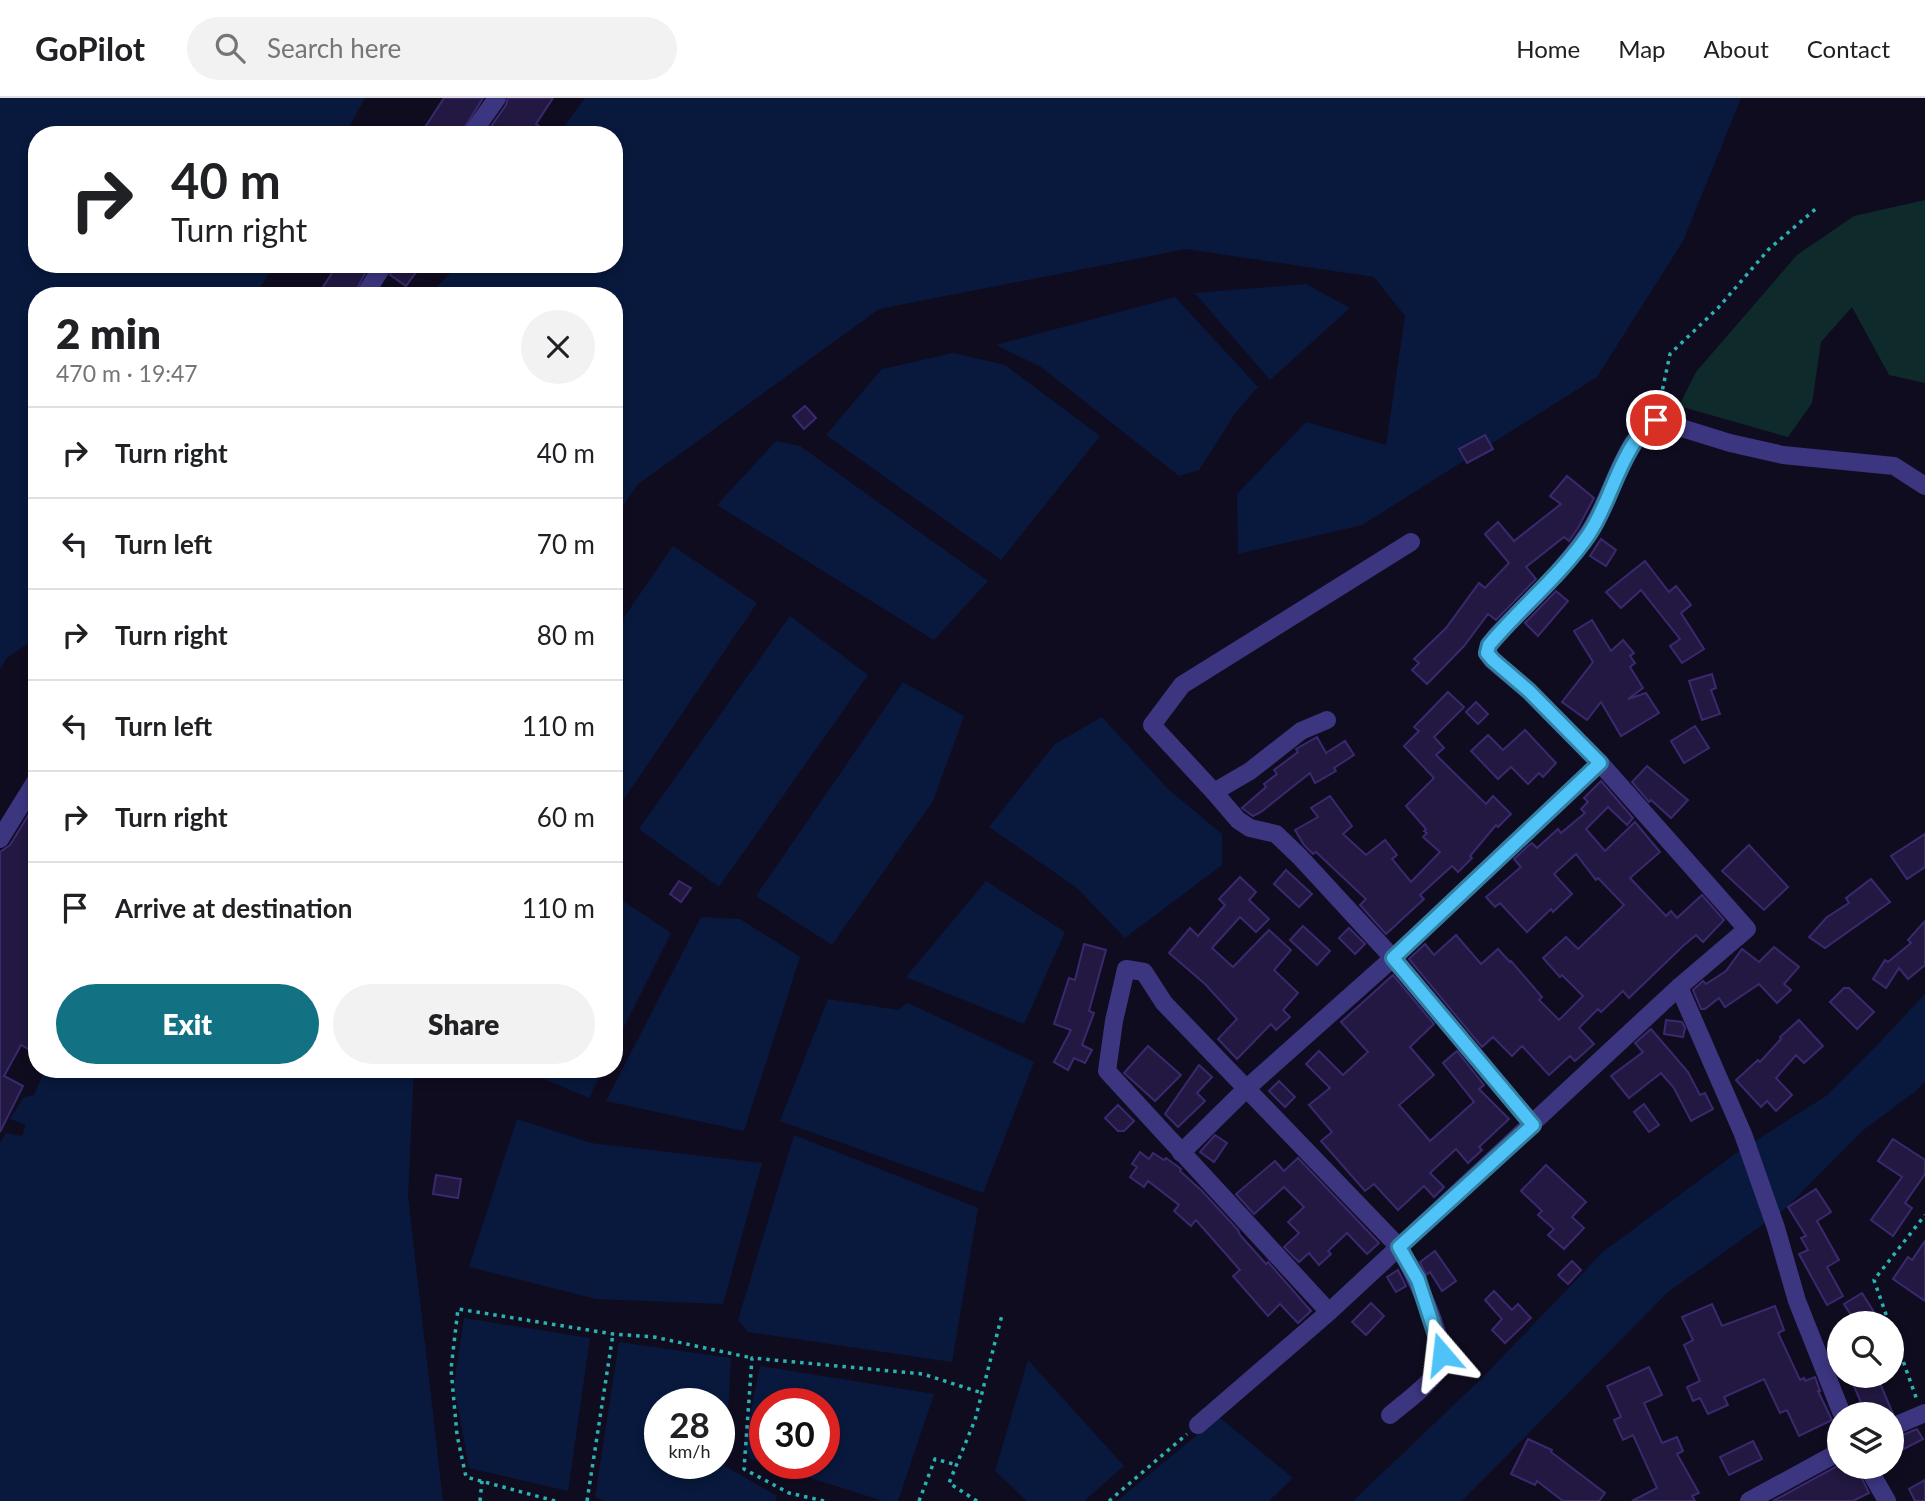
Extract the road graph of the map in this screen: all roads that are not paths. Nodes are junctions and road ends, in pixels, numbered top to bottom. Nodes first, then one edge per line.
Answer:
1 (497, 98) edge
2 (477, 126) edge
3 (1925, 486) edge
4 (1412, 542) dead end
5 (1327, 720) dead end
6 (1600, 763) junction
7 (1214, 792) junction
8 (28, 794) edge
9 (0, 839) edge
10 (1393, 958) junction
11 (1679, 987) junction
12 (1247, 1088) junction
13 (1533, 1125) junction
14 (1181, 1153) junction
15 (1399, 1247) junction
16 (1329, 1312) junction
17 (1837, 1402) edge
18 (1923, 1413) edge
19 (1390, 1415) dead end
20 (1904, 1422) edge
21 (1198, 1425) road end
22 (1827, 1459) edge
23 (1874, 1479) edge
24 (1749, 1501) edge
25 (1887, 1501) edge

1 - 2 street
3 - 6 street
4 - 7 street
5 - 7 street
6 - 10 street
6 - 11 street
7 - 10 street
8 - 9 street
10 - 12 street
10 - 13 street
11 - 13 street
11 - 17 street
12 - 14 street
12 - 14 street
12 - 15 street
13 - 15 street
14 - 16 street
15 - 16 street
15 - 19 street
16 - 21 street
18 - 20 street
22 - 24 street
23 - 25 street

